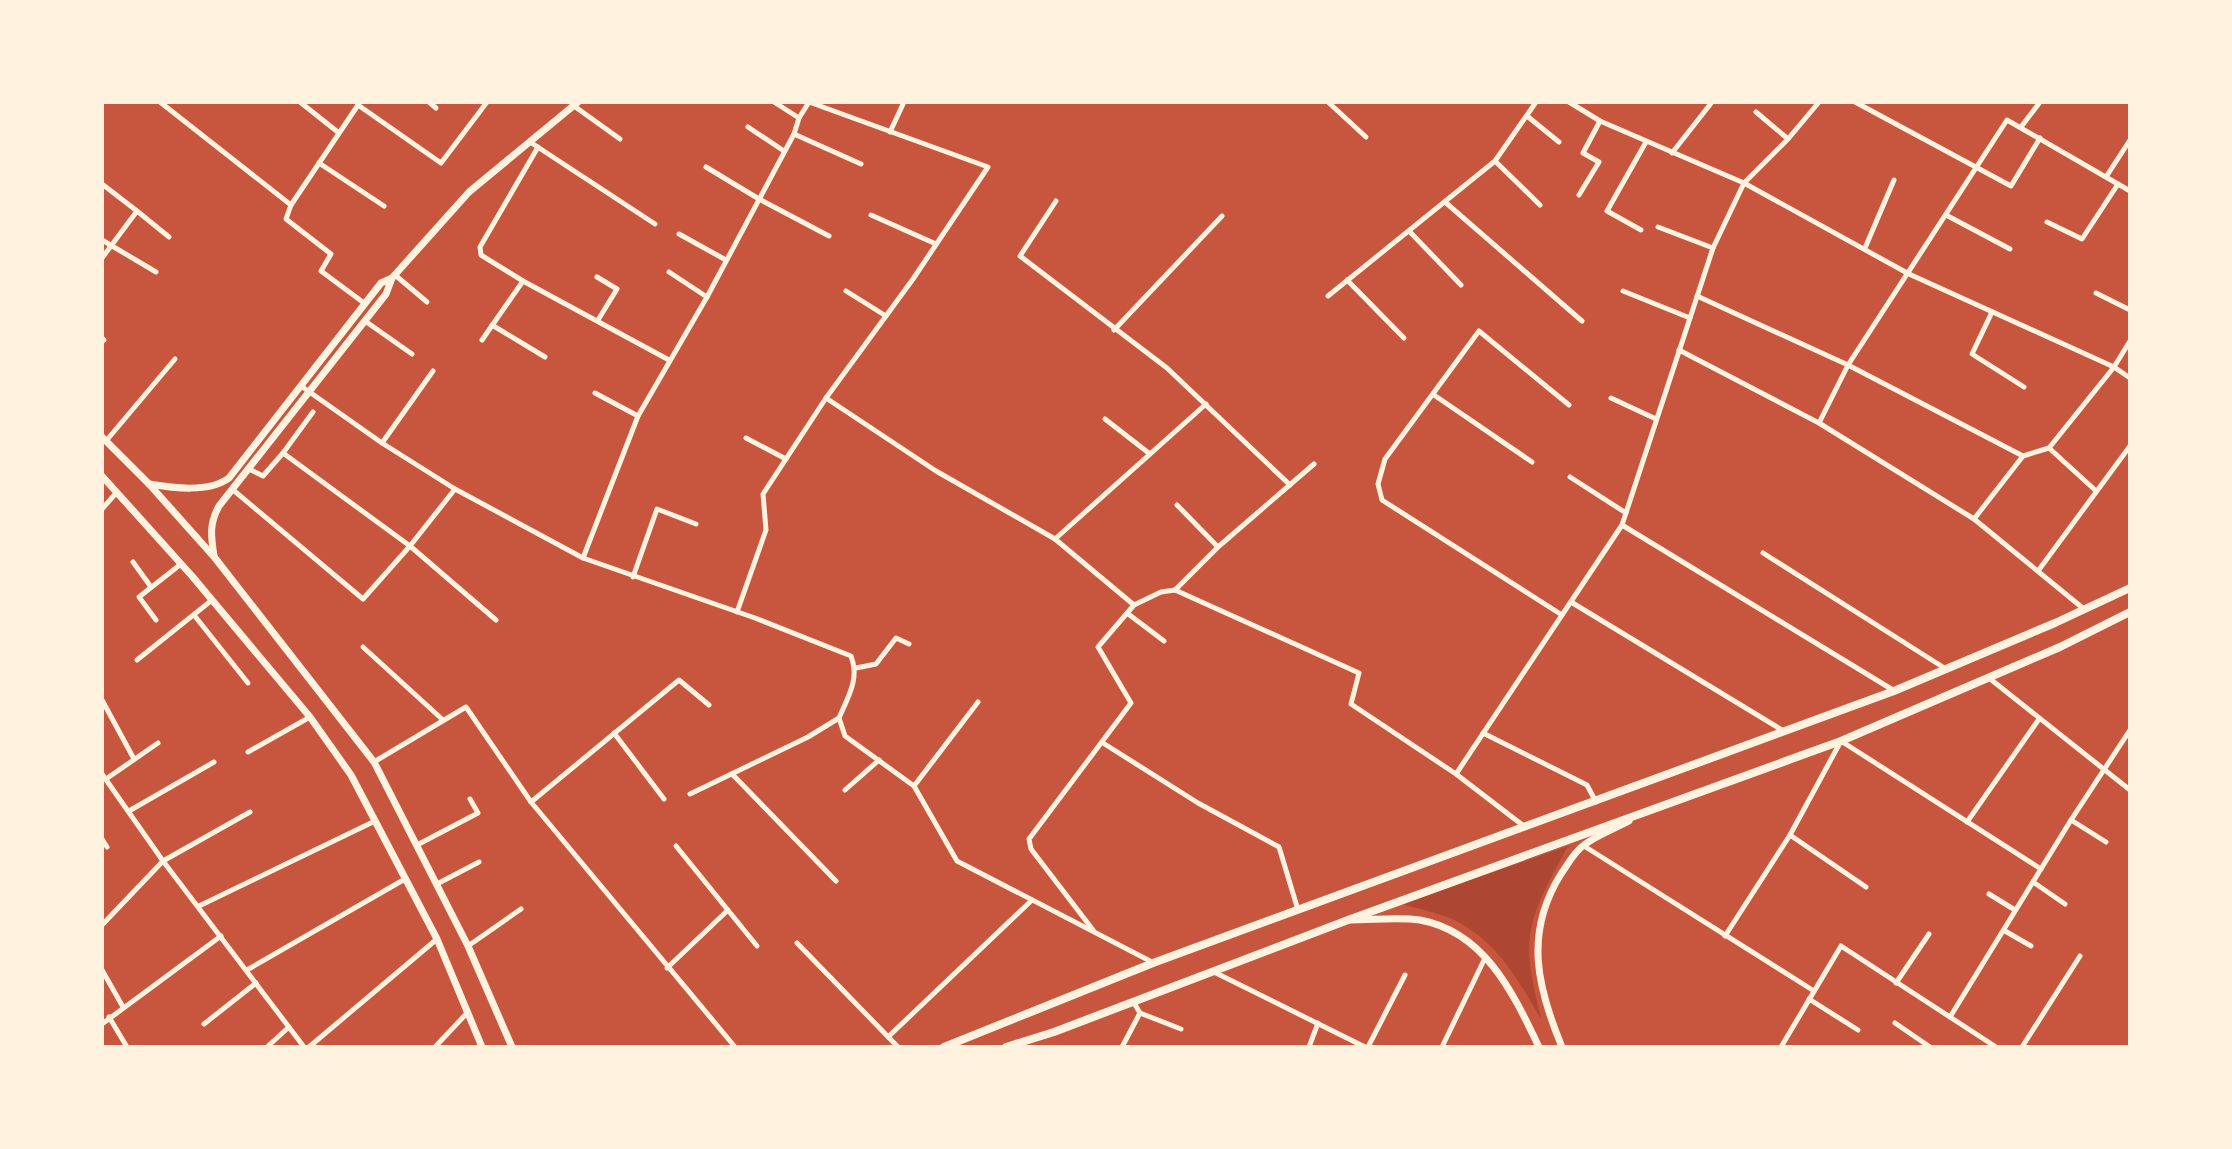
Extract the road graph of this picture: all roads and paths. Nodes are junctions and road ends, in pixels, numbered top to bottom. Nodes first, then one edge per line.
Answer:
1 (160, 102) edge
2 (300, 102) edge
3 (429, 102) edge
4 (487, 102) edge
5 (774, 102) edge
6 (904, 102) edge
7 (1328, 102) edge
8 (1536, 102) edge
9 (1569, 102) edge
10 (1712, 102) edge
11 (1855, 102) edge
12 (2040, 102) edge
13 (1818, 103) edge
14 (359, 104) edge
15 (576, 104) edge
16 (436, 108) dead end
17 (1756, 112) dead end
18 (1527, 116) junction
19 (799, 118) junction
20 (1600, 121) junction
21 (748, 127) dead end
22 (2021, 127) junction
23 (890, 132) junction
24 (339, 133) junction
25 (794, 134) junction
26 (1366, 137) dead end
27 (2040, 138) junction
28 (620, 139) dead end
29 (1788, 139) junction
30 (2130, 140) edge
31 (530, 142) junction
32 (1559, 142) dead end
33 (1646, 142) junction
34 (538, 147) junction
35 (784, 151) junction
36 (1672, 153) junction
37 (1495, 161) junction
38 (319, 163) junction
39 (861, 164) dead end
40 (706, 167) dead end
41 (1977, 167) junction
42 (2106, 177) junction
43 (1894, 180) dead end
44 (1744, 183) junction
45 (102, 184) edge
46 (2118, 184) junction
47 (2130, 191) edge
48 (1579, 195) dead end
49 (759, 199) junction
50 (1056, 201) dead end
51 (1445, 202) junction
52 (291, 205) junction
53 (1540, 205) dead end
54 (384, 206) dead end
55 (137, 211) junction
56 (871, 215) dead end
57 (1946, 215) junction
58 (1222, 216) dead end
59 (2047, 222) dead end
60 (655, 224) dead end
61 (1658, 227) dead end
62 (1641, 230) dead end
63 (1410, 232) junction
64 (679, 234) dead end
65 (829, 236) dead end
66 (169, 237) dead end
67 (102, 240) edge
68 (936, 244) junction
69 (112, 246) junction
70 (1713, 248) junction
71 (1865, 248) junction
72 (2010, 249) dead end
73 (102, 258) edge
74 (726, 260) junction
75 (156, 272) dead end
76 (669, 272) dead end
77 (1909, 274) junction
78 (393, 276) junction
79 (597, 277) dead end
80 (1347, 280) junction
81 (523, 281) junction
82 (1461, 285) dead end
83 (846, 291) dead end
84 (1623, 291) dead end
85 (2096, 293) dead end
86 (1697, 295) junction
87 (1328, 296) dead end
88 (707, 297) junction
89 (427, 302) dead end
90 (364, 303) junction
91 (2130, 310) edge
92 (1992, 312) junction
93 (886, 316) junction
94 (1690, 318) junction
95 (598, 320) junction
96 (365, 321) junction
97 (1582, 321) dead end
98 (492, 325) junction
99 (1114, 330) junction
100 (1404, 338) dead end
101 (482, 340) dead end
102 (2130, 341) edge
103 (1679, 350) junction
104 (412, 354) dead end
105 (545, 357) dead end
106 (175, 359) dead end
107 (669, 360) junction
108 (1848, 365) junction
109 (2114, 367) junction
110 (433, 371) dead end
111 (2130, 378) edge
112 (301, 386) junction
113 (2024, 387) dead end
114 (311, 392) junction
115 (595, 393) dead end
116 (1434, 395) junction
117 (826, 398) junction
118 (1611, 398) dead end
119 (1206, 404) junction
120 (1569, 405) dead end
121 (313, 412) dead end
122 (638, 416) junction
123 (1105, 419) dead end
124 (1656, 419) junction
125 (1819, 423) junction
126 (746, 438) dead end
127 (104, 439) edge
128 (382, 443) junction
129 (2130, 446) edge
130 (2049, 448) junction
131 (283, 453) junction
132 (1150, 454) junction
133 (2023, 456) junction
134 (786, 459) junction
135 (1532, 462) dead end
136 (1314, 464) dead end
137 (249, 469) junction
138 (102, 476) edge
139 (1570, 477) dead end
140 (149, 484) junction
141 (1290, 485) junction
142 (232, 489) junction
143 (455, 489) junction
144 (2095, 490) junction
145 (117, 492) junction
146 (1177, 505) dead end
147 (102, 509) edge
148 (1626, 513) junction
149 (1974, 519) junction
150 (696, 524) dead end
151 (1622, 525) junction
152 (1055, 539) junction
153 (410, 546) junction
154 (1218, 547) junction
155 (1763, 553) dead end
156 (215, 558) junction
157 (583, 558) junction
158 (133, 562) dead end
159 (181, 563) junction
160 (2037, 571) junction
161 (633, 577) junction
162 (151, 587) junction
163 (2130, 588) edge
164 (1175, 590) junction
165 (212, 600) junction
166 (1571, 602) junction
167 (1134, 605) junction
168 (2084, 609) junction
169 (737, 612) junction
170 (2130, 612) edge
171 (1127, 613) junction
172 (194, 615) junction
173 (1562, 615) junction
174 (156, 620) dead end
175 (496, 620) dead end
176 (1164, 641) dead end
177 (909, 644) dead end
178 (363, 647) dead end
179 (137, 660) dead end
180 (856, 668) junction
181 (1946, 669) junction
182 (1988, 678) junction
183 (248, 683) dead end
184 (1894, 691) junction
185 (102, 700) edge
186 (978, 702) dead end
187 (709, 705) dead end
188 (310, 717) junction
189 (839, 718) junction
190 (2039, 719) junction
191 (443, 720) junction
192 (2130, 730) edge
193 (1784, 732) junction
194 (614, 733) junction
195 (1483, 733) junction
196 (1841, 741) junction
197 (158, 743) dead end
198 (1103, 743) junction
199 (248, 752) dead end
200 (134, 759) junction
201 (879, 760) junction
202 (214, 762) dead end
203 (374, 762) junction
204 (2105, 770) junction
205 (732, 774) junction
206 (1456, 774) junction
207 (104, 776) edge
208 (914, 786) junction
209 (845, 790) dead end
210 (2130, 790) edge
211 (690, 794) dead end
212 (470, 799) dead end
213 (664, 799) dead end
214 (531, 802) junction
215 (1596, 802) junction
216 (129, 811) junction
217 (250, 812) dead end
218 (1647, 812) junction
219 (2071, 820) junction
220 (375, 821) junction
221 (1967, 822) junction
222 (1526, 827) junction
223 (1790, 835) junction
224 (102, 839) edge
225 (2106, 842) dead end
226 (417, 845) junction
227 (676, 846) dead end
228 (1583, 846) junction
229 (107, 847) dead end
230 (163, 861) junction
231 (479, 862) dead end
232 (2041, 869) junction
233 (405, 879) junction
234 (836, 881) dead end
235 (2033, 882) junction
236 (437, 884) junction
237 (1866, 887) dead end
238 (1989, 894) dead end
239 (1032, 900) junction
240 (2065, 904) dead end
241 (199, 906) junction
242 (521, 909) dead end
243 (728, 910) junction
244 (1298, 910) junction
245 (2015, 910) junction
246 (1348, 920) junction
247 (102, 925) edge
248 (1094, 931) junction
249 (2005, 931) junction
250 (1929, 934) dead end
251 (221, 936) junction
252 (1725, 936) junction
253 (437, 939) junction
254 (797, 943) dead end
255 (468, 946) junction
256 (757, 946) dead end
257 (2031, 946) dead end
258 (2080, 956) dead end
259 (1485, 958) junction
260 (1153, 963) junction
261 (667, 968) junction
262 (102, 970) edge
263 (247, 970) junction
264 (1213, 972) junction
265 (1405, 975) dead end
266 (256, 983) junction
267 (1896, 983) junction
268 (1814, 991) junction
269 (1809, 999) junction
270 (1134, 1003) junction
271 (123, 1007) junction
272 (467, 1013) junction
273 (1140, 1013) junction
274 (109, 1017) junction
275 (1950, 1017) junction
276 (1318, 1023) junction
277 (1895, 1023) dead end
278 (102, 1024) edge
279 (204, 1024) dead end
280 (289, 1027) junction
281 (1181, 1029) dead end
282 (1858, 1030) dead end
283 (888, 1037) junction
284 (1992, 1046) edge
285 (127, 1047) edge
286 (267, 1047) edge
287 (307, 1047) edge
288 (435, 1047) edge
289 (482, 1047) edge
290 (512, 1047) edge
291 (735, 1047) edge
292 (898, 1047) edge
293 (944, 1047) edge
294 (1006, 1047) edge
295 (1122, 1047) edge
296 (1309, 1047) edge
297 (1366, 1047) edge
298 (1442, 1047) edge
299 (1539, 1047) edge
300 (1562, 1047) edge
301 (1781, 1047) edge
302 (1930, 1047) edge
303 (2022, 1047) edge

1 - 52 street
2 - 24 street
3 - 16 street
4 - 14 street
5 - 19 street
6 - 23 street
7 - 26 street
8 - 18 street
9 - 20 street
10 - 36 street
11 - 41 street
12 - 22 street
13 - 29 street
14 - 24 street
15 - 28 street
15 - 31 main road
17 - 29 street
18 - 32 street
18 - 37 street
19 - 23 street
19 - 25 street
20 - 33 street
20 - 48 street
21 - 35 street
22 - 27 street
22 - 41 street
23 - 68 street
24 - 38 street
25 - 35 street
25 - 39 street
27 - 41 street
27 - 42 street
29 - 44 street
30 - 42 street
31 - 34 street
31 - 78 main road
33 - 36 street
33 - 62 street
34 - 60 street
34 - 81 street
35 - 49 street
36 - 44 street
37 - 51 street
37 - 53 street
38 - 52 street
38 - 54 street
40 - 49 street
41 - 57 street
42 - 46 street
43 - 71 street
44 - 70 street
44 - 71 street
45 - 55 street
46 - 47 street
46 - 59 street
49 - 65 street
49 - 74 street
50 - 99 street
51 - 63 street
51 - 97 street
52 - 90 street
55 - 66 street
55 - 69 street
56 - 68 street
57 - 72 street
57 - 77 street
58 - 99 street
61 - 70 street
63 - 80 street
63 - 82 street
64 - 74 street
67 - 69 street
68 - 93 street
69 - 73 street
69 - 75 street
70 - 86 street
71 - 77 street
74 - 88 street
76 - 88 street
77 - 92 street
77 - 108 street
78 - 89 street
78 - 90 main road
78 - 96 main road
79 - 95 street
80 - 87 street
80 - 100 street
81 - 95 street
81 - 98 street
83 - 93 street
84 - 94 street
85 - 91 street
86 - 94 street
86 - 108 street
88 - 107 street
90 - 112 main road
92 - 109 street
92 - 113 street
93 - 117 street
94 - 103 street
95 - 107 street
96 - 104 street
96 - 114 main road
98 - 101 street
98 - 105 street
99 - 119 street
102 - 109 street
103 - 124 street
103 - 125 street
106 - 127 street
107 - 122 street
108 - 125 street
108 - 133 street
109 - 111 street
109 - 130 street
110 - 128 street
112 - 114 street
112 - 140 main road
114 - 128 street
114 - 137 main road
115 - 122 street
116 - 120 street
116 - 135 street
116 - 173 street
117 - 134 street
117 - 152 street
118 - 124 street
119 - 132 street
119 - 141 street
121 - 131 street
122 - 157 street
123 - 132 street
124 - 148 street
125 - 149 street
126 - 134 street
127 - 140 main road
128 - 143 street
129 - 144 street
130 - 133 street
130 - 144 street
131 - 137 street
131 - 153 street
132 - 152 street
133 - 149 street
134 - 169 street
136 - 141 street
137 - 142 main road
138 - 145 main road
139 - 148 street
140 - 156 main road
141 - 154 street
142 - 153 street
142 - 156 main road
143 - 153 street
143 - 157 street
144 - 160 street
145 - 147 street
145 - 159 main road
146 - 154 street
148 - 151 street
149 - 160 street
150 - 161 street
151 - 166 street
151 - 184 street
152 - 167 street
153 - 175 street
154 - 164 street
155 - 181 street
156 - 203 main road
157 - 161 street
158 - 162 street
159 - 162 street
159 - 165 main road
160 - 168 street
161 - 169 street
162 - 174 street
163 - 168 main road
164 - 167 street
164 - 206 street
165 - 172 street
165 - 188 main road
166 - 173 street
166 - 193 street
167 - 171 street
168 - 181 main road
169 - 180 street
170 - 182 main road
171 - 176 street
171 - 198 street
172 - 179 street
172 - 183 street
173 - 195 street
177 - 180 street
178 - 191 street
180 - 189 street
181 - 184 main road
182 - 190 street
182 - 196 main road
184 - 193 main road
185 - 200 street
186 - 208 street
187 - 194 street
188 - 199 street
188 - 220 main road
189 - 201 street
189 - 205 street
190 - 204 street
190 - 221 street
191 - 203 street
191 - 214 street
192 - 204 street
193 - 215 main road
194 - 213 street
194 - 214 street
195 - 206 street
195 - 215 street
196 - 218 main road
196 - 221 street
196 - 223 street
197 - 200 street
198 - 244 street
198 - 248 street
200 - 207 street
201 - 208 street
201 - 209 street
202 - 216 street
203 - 226 main road
204 - 210 street
204 - 219 street
205 - 211 street
205 - 234 street
206 - 222 street
207 - 216 street
208 - 239 street
212 - 226 street
214 - 261 street
215 - 222 main road
216 - 230 street
217 - 230 street
218 - 228 main road
218 - 246 main road
219 - 225 street
219 - 232 street
220 - 233 main road
220 - 241 street
221 - 232 street
222 - 244 main road
223 - 237 street
223 - 252 street
224 - 229 street
226 - 236 main road
227 - 243 street
228 - 252 street
228 - 300 main road
230 - 241 street
230 - 247 street
231 - 236 street
232 - 235 street
233 - 253 main road
233 - 263 street
235 - 240 street
235 - 245 street
236 - 255 main road
238 - 245 street
239 - 248 street
239 - 283 street
241 - 251 street
242 - 255 street
243 - 256 street
243 - 261 street
244 - 260 main road
245 - 249 street
246 - 259 main road
246 - 264 main road
248 - 260 street
249 - 257 street
249 - 275 street
250 - 267 street
251 - 263 street
251 - 271 street
252 - 268 street
253 - 272 main road
253 - 287 street
254 - 283 street
255 - 290 main road
258 - 303 street
259 - 298 street
259 - 299 main road
260 - 293 main road
261 - 291 street
262 - 271 street
263 - 266 street
264 - 270 main road
264 - 276 street
265 - 297 street
266 - 279 street
266 - 280 street
267 - 268 street
267 - 275 street
268 - 269 street
269 - 282 street
269 - 301 street
270 - 273 street
270 - 294 main road
271 - 274 street
272 - 288 street
272 - 289 main road
273 - 281 street
273 - 295 street
274 - 278 street
274 - 285 street
275 - 284 street
276 - 296 street
276 - 297 street
277 - 302 street
280 - 286 street
280 - 287 street
283 - 292 street

